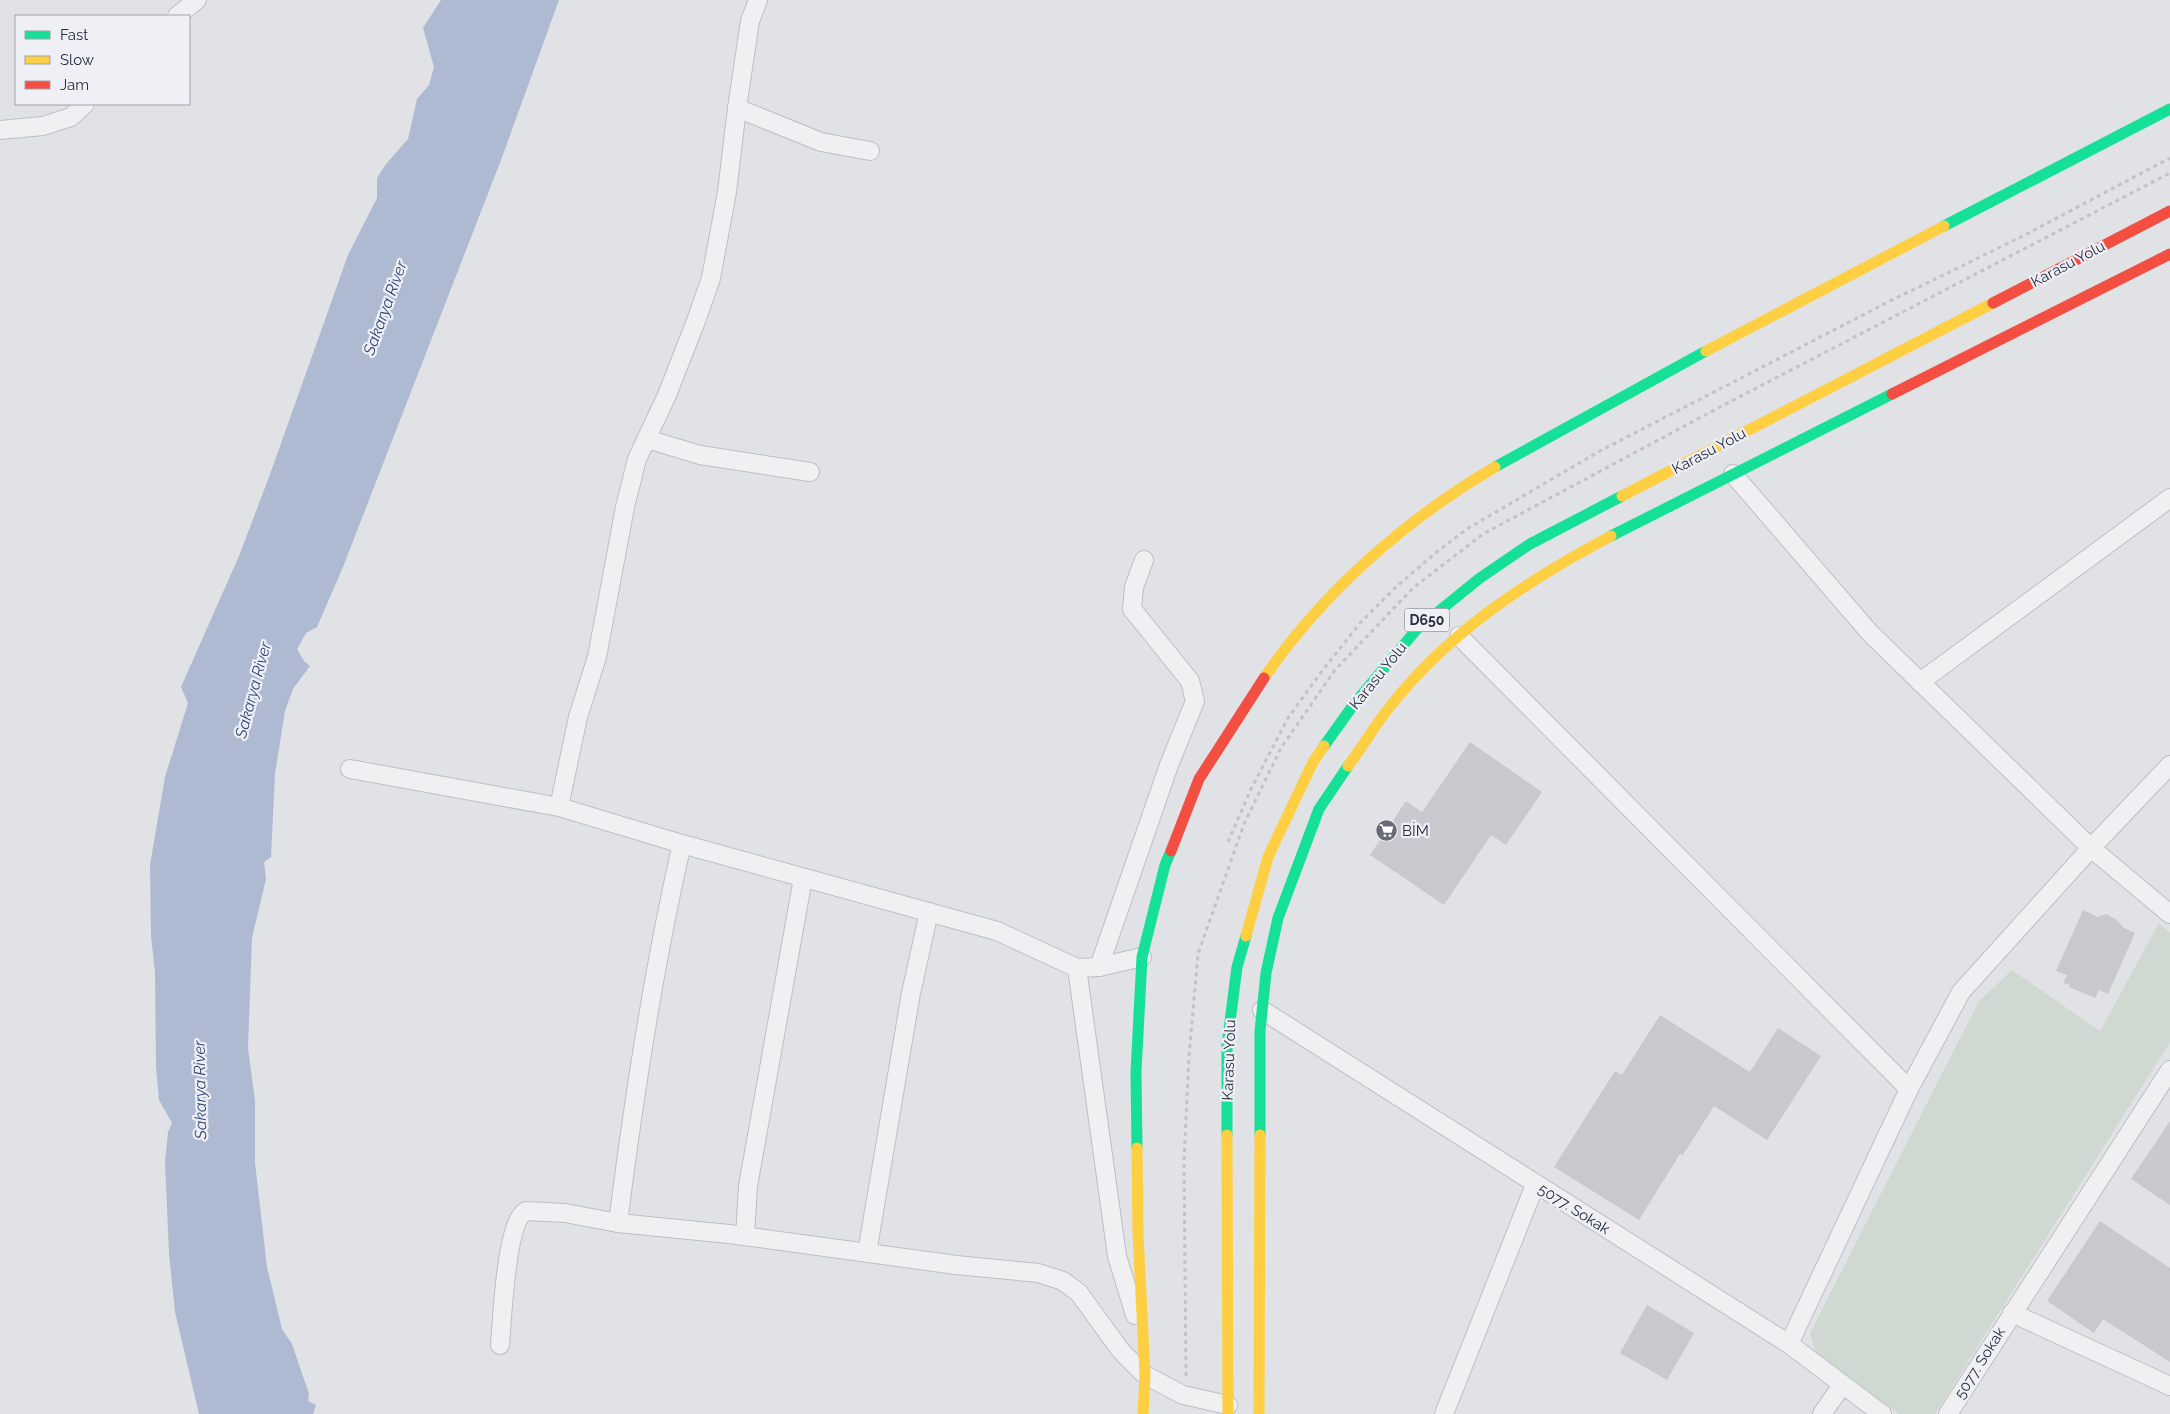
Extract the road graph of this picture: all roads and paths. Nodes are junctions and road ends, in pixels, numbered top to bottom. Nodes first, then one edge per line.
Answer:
1 (197, 0) edge
2 (758, 0) edge
3 (178, 15) edge
4 (84, 105) edge
5 (736, 108) junction
6 (2170, 109) edge
7 (0, 130) edge
8 (870, 151) dead end
9 (2170, 211) edge
10 (2170, 254) edge
11 (647, 439) junction
12 (810, 472) dead end
13 (1733, 474) junction
14 (2170, 498) edge
15 (1144, 560) dead end
16 (1459, 636) junction
17 (1920, 682) junction
18 (2170, 765) edge
19 (350, 769) dead end
20 (559, 807) junction
21 (682, 844) junction
22 (2091, 848) junction
23 (803, 878) junction
24 (930, 912) junction
25 (2170, 914) edge
26 (1142, 957) junction
27 (1099, 967) junction
28 (1078, 968) junction
29 (1262, 1010) junction
30 (2170, 1070) edge
31 (1909, 1089) junction
32 (1535, 1185) junction
33 (618, 1223) junction
34 (745, 1236) junction
35 (867, 1253) junction
36 (2012, 1313) junction
37 (1143, 1339) junction
38 (1789, 1344) junction
39 (500, 1345) dead end
40 (1145, 1375) junction
41 (1842, 1385) junction
42 (2170, 1386) edge
43 (1228, 1409) edge
44 (1143, 1414) edge
45 (1259, 1414) edge
46 (1444, 1414) edge
47 (1822, 1414) edge
48 (1882, 1414) edge
49 (1948, 1414) edge

1 - 3 street
2 - 5 street
4 - 7 street
5 - 8 street
5 - 11 street
6 - 26 main road
9 - 43 main road, Karasu Yolu / D650
10 - 13 main road, Karasu Yolu / D650
11 - 12 street
11 - 20 street
13 - 16 main road, Karasu Yolu / D650
13 - 17 street
14 - 17 street
15 - 27 street
16 - 29 main road, Karasu Yolu / D650
16 - 31 street
17 - 22 street
18 - 22 street
19 - 20 street
20 - 21 street
21 - 23 street
21 - 33 street
22 - 25 street
22 - 31 street
23 - 24 street
23 - 34 street
24 - 28 street
24 - 35 street
26 - 27 street
26 - 37 main road
27 - 28 street
28 - 37 street
29 - 32 street, 5077. Sokak
29 - 45 main road, Karasu Yolu / D650
30 - 36 street, 5077. Sokak
31 - 38 street
32 - 38 street, 5077. Sokak
32 - 46 street
33 - 34 street
33 - 39 street
34 - 35 street
35 - 40 street
36 - 42 street
36 - 49 street, 5077. Sokak
37 - 40 main road
38 - 41 street, 5077. Sokak
40 - 43 street
40 - 44 main road
41 - 47 street
41 - 48 street, 5077. Sokak

